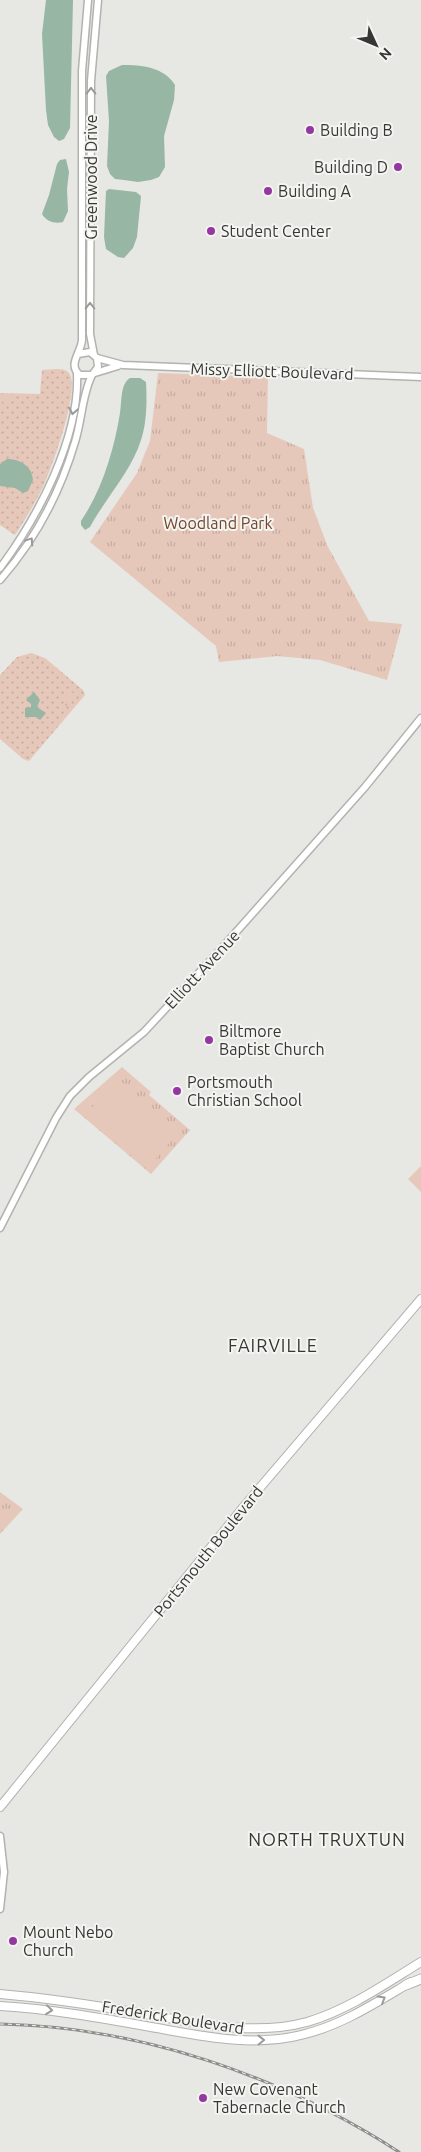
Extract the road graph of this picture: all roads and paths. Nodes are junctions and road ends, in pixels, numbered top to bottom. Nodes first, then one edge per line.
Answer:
1 (88, 0) edge
2 (98, 0) edge
3 (78, 354) junction
4 (95, 356) junction
5 (123, 365) junction
6 (77, 373) junction
7 (94, 374) junction
8 (421, 377) edge
9 (0, 568) edge
10 (0, 580) edge
11 (421, 718) edge
12 (0, 1228) edge
13 (421, 1299) edge
14 (0, 1807) edge
15 (0, 1836) edge
16 (0, 1909) edge
17 (421, 1962) edge
18 (421, 1978) edge
19 (406, 1985) joint
20 (0, 1994) edge
21 (0, 2006) edge

1 - 3 street, Greenwood Drive
4 -> 2 street, Greenwood Drive
3 - 4 street
3 - 6 street
4 - 5 street, Missy Elliott Boulevard
4 - 7 street
5 - 7 street, Missy Elliott Boulevard
5 - 8 street, Missy Elliott Boulevard
6 - 7 street
6 -> 9 street
10 -> 7 street
11 - 12 street, Elliott Avenue
13 - 14 main road, Portsmouth Boulevard
15 - 16 street
17 - 20 main road, Frederick Boulevard
18 - 19 highway
21 -> 19 main road, Frederick Boulevard

